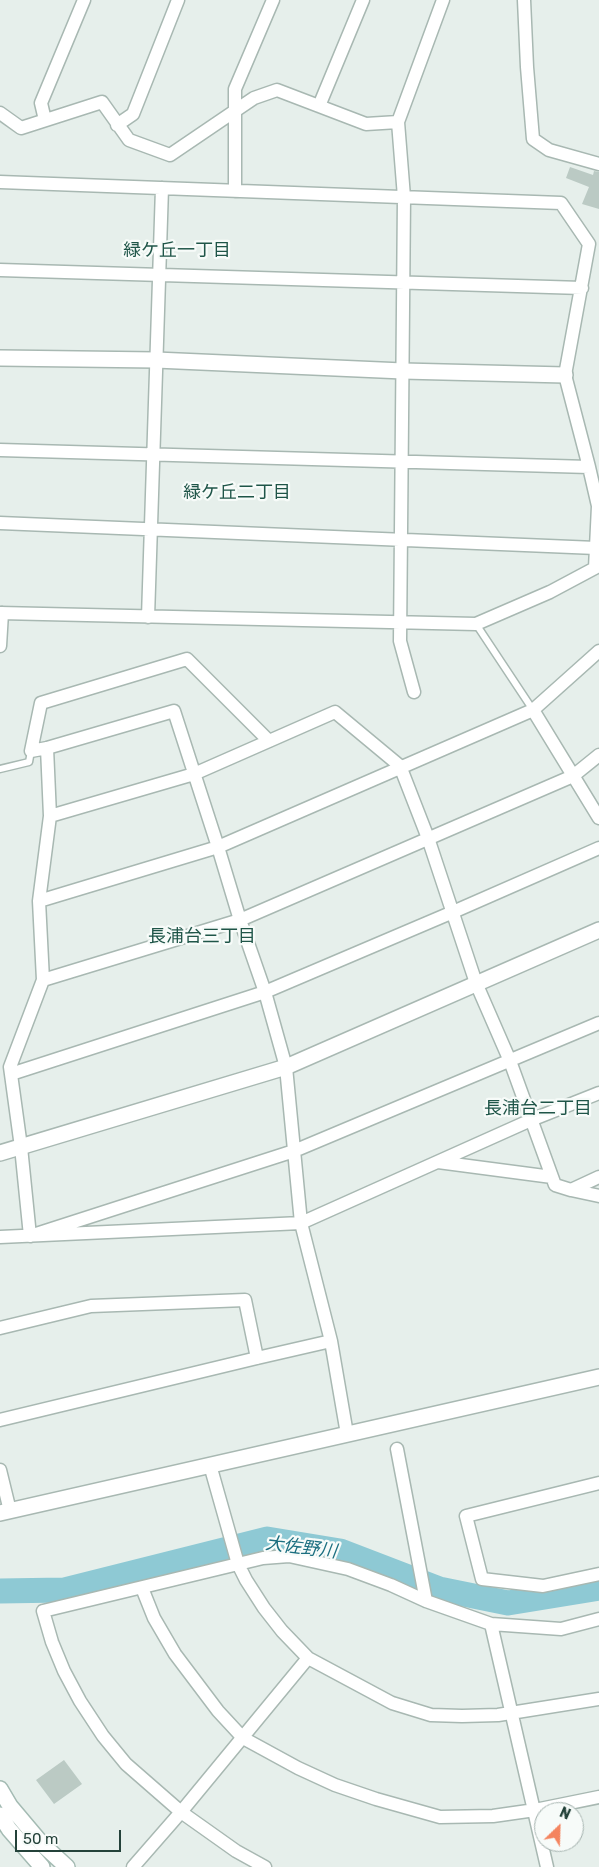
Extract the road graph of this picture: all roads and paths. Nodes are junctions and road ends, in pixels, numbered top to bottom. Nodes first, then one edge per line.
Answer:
1 (84, 0) edge
2 (178, 0) edge
3 (273, 0) edge
4 (363, 0) edge
5 (442, 0) edge
6 (524, 0) edge
7 (319, 106) junction
8 (236, 110) junction
9 (0, 114) edge
10 (45, 120) junction
11 (398, 122) junction
12 (117, 125) junction
13 (599, 164) edge
14 (0, 182) edge
15 (162, 188) junction
16 (235, 191) junction
17 (404, 197) junction
18 (0, 270) edge
19 (159, 275) junction
20 (403, 282) junction
21 (582, 288) junction
22 (0, 358) edge
23 (156, 360) junction
24 (403, 371) junction
25 (565, 375) junction
26 (0, 450) edge
27 (153, 455) junction
28 (402, 462) junction
29 (590, 467) junction
30 (0, 523) edge
31 (151, 529) junction
32 (401, 540) junction
33 (596, 548) junction
34 (1, 613) edge
35 (148, 617) junction
36 (400, 623) junction
37 (476, 624) junction
38 (0, 646) edge
39 (599, 651) edge
40 (414, 692) dead end
41 (533, 710) junction
42 (269, 741) junction
43 (47, 748) junction
44 (31, 751) junction
45 (599, 755) edge
46 (400, 766) junction
47 (0, 769) edge
48 (194, 774) junction
49 (573, 776) junction
50 (50, 816) junction
51 (599, 818) edge
52 (428, 838) junction
53 (218, 847) junction
54 (599, 848) edge
55 (39, 901) junction
56 (453, 912) junction
57 (240, 920) junction
58 (599, 930) edge
59 (43, 980) junction
60 (476, 983) junction
61 (265, 992) junction
62 (599, 1023) edge
63 (510, 1061) junction
64 (286, 1067) junction
65 (11, 1074) junction
66 (599, 1092) edge
67 (531, 1120) junction
68 (21, 1147) junction
69 (294, 1151) junction
70 (0, 1153) edge
71 (437, 1162) junction
72 (552, 1177) junction
73 (599, 1177) edge
74 (571, 1190) junction
75 (599, 1196) edge
76 (301, 1223) junction
77 (30, 1236) junction
78 (0, 1237) edge
79 (0, 1328) edge
80 (331, 1342) junction
81 (257, 1358) junction
82 (599, 1376) edge
83 (0, 1420) edge
84 (347, 1434) junction
85 (397, 1449) dead end
86 (210, 1464) junction
87 (0, 1470) edge
88 (599, 1482) edge
89 (5, 1512) edge
90 (238, 1564) junction
91 (599, 1574) edge
92 (142, 1588) junction
93 (426, 1601) junction
94 (599, 1619) edge
95 (491, 1624) junction
96 (308, 1658) junction
97 (599, 1698) edge
98 (512, 1712) junction
99 (243, 1738) junction
100 (0, 1789) edge
101 (599, 1797) edge
102 (574, 1802) edge
103 (534, 1810) joint
104 (181, 1812) junction
105 (0, 1815) edge
106 (544, 1852) edge
107 (42, 1867) edge
108 (66, 1867) edge
109 (133, 1867) edge
110 (266, 1867) edge
111 (547, 1867) edge

1 - 10 street
2 - 12 street
3 - 8 street
4 - 7 street
5 - 11 street
6 - 13 street
7 - 8 street
7 - 11 street
8 - 12 street
8 - 16 street
9 - 10 street
10 - 12 street
11 - 17 street
14 - 15 street
15 - 16 street
15 - 19 street
16 - 17 street
17 - 20 street
17 - 21 street
18 - 19 street
19 - 20 street
19 - 23 street
20 - 21 street
20 - 24 street
21 - 25 street
22 - 23 street
23 - 24 street
23 - 27 street
24 - 25 street
24 - 28 street
25 - 29 street
26 - 27 street
27 - 28 street
27 - 31 street
28 - 29 street
28 - 32 street
29 - 33 street
30 - 31 street
31 - 32 street
31 - 35 street
32 - 33 street
32 - 36 street
33 - 37 street
34 - 35 street
34 - 38 street
35 - 36 street
36 - 37 street
36 - 40 street
37 - 41 lane
39 - 41 street
41 - 46 street
41 - 49 street
42 - 44 street
42 - 46 street
42 - 48 street
43 - 44 street
43 - 48 street
43 - 50 street
44 - 47 lane
45 - 49 street
46 - 52 street
46 - 53 street
48 - 50 street
48 - 53 street
49 - 51 street
49 - 52 street
50 - 55 street
52 - 56 street
52 - 57 street
53 - 55 street
53 - 57 street
54 - 56 street
55 - 59 street
56 - 60 street
56 - 61 street
57 - 59 street
57 - 61 street
58 - 60 street
59 - 65 street
60 - 63 street
60 - 64 street
61 - 64 street
61 - 65 street
62 - 63 street
63 - 67 street
63 - 69 street
64 - 68 street
64 - 69 street
65 - 68 street
66 - 67 street
67 - 71 street
67 - 72 street
68 - 70 street
68 - 77 street
69 - 76 street
69 - 77 street
71 - 72 street
71 - 76 street
72 - 74 street
73 - 74 street
74 - 75 street
76 - 77 street
76 - 80 street
77 - 78 street
79 - 81 street
80 - 81 street
80 - 84 street
81 - 83 street
82 - 84 street
84 - 86 street
85 - 93 street
86 - 89 street
86 - 90 street
87 - 89 street
88 - 91 street
90 - 92 street
90 - 93 street
90 - 96 street
92 - 99 street
92 - 104 street
93 - 95 street
94 - 95 street
95 - 98 street
96 - 98 street
96 - 99 street
97 - 98 street
98 - 103 street
99 - 103 street
99 - 104 street
100 - 108 street
101 - 102 street
104 - 109 street
104 - 110 street
105 - 107 street
106 - 111 street

